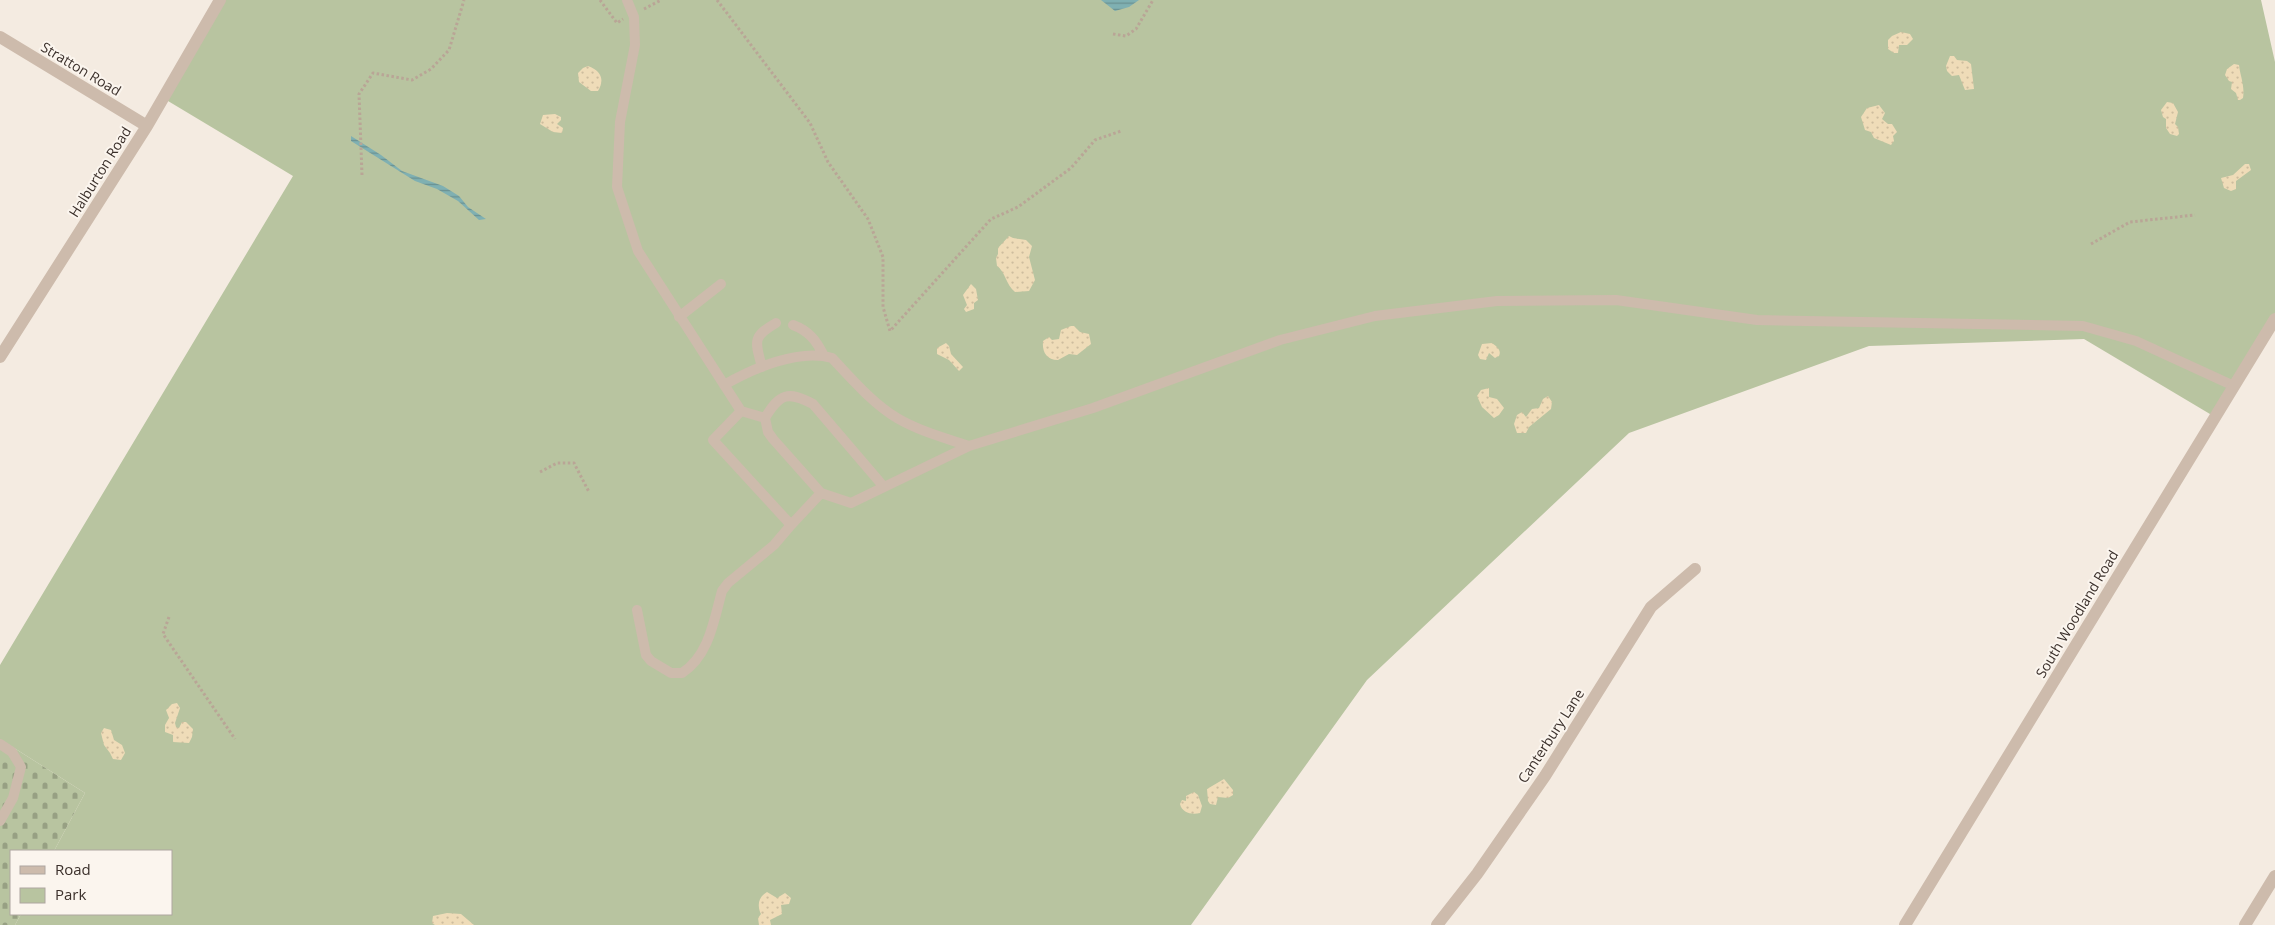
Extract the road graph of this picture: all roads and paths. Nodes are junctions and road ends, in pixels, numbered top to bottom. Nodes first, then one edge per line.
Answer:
1 (220, 0) edge
2 (464, 0) edge
3 (600, 0) edge
4 (627, 0) edge
5 (661, 0) edge
6 (717, 0) edge
7 (1153, 0) edge
8 (633, 14) junction
9 (1113, 34) dead end
10 (0, 38) edge
11 (147, 126) junction
12 (1121, 131) dead end
13 (362, 175) dead end
14 (2195, 215) dead end
15 (2091, 244) dead end
16 (721, 284) dead end
17 (679, 317) junction
18 (2275, 319) edge
19 (776, 323) dead end
20 (793, 325) dead end
21 (824, 356) junction
22 (0, 357) edge
23 (762, 367) junction
24 (724, 385) junction
25 (2234, 386) junction
26 (741, 411) junction
27 (766, 418) junction
28 (969, 446) junction
29 (540, 472) dead end
30 (884, 486) junction
31 (589, 492) dead end
32 (821, 493) junction
33 (791, 525) junction
34 (1695, 569) dead end
35 (637, 610) dead end
36 (168, 617) dead end
37 (235, 739) dead end
38 (0, 744) edge
39 (0, 821) edge
40 (2275, 876) edge
41 (1437, 925) edge
42 (1905, 925) edge
43 (2245, 925) edge

1 - 11 street, Halburton Road
2 - 13 path
3 - 8 path
4 - 8 lane
5 - 8 path
6 - 12 path
7 - 9 path
8 - 17 lane
10 - 11 street, Stratton Road
11 - 22 street, Halburton Road
14 - 15 path
16 - 17 lane
17 - 24 lane
18 - 25 street, South Woodland Road
19 - 23 lane
20 - 21 lane
21 - 23 lane
21 - 28 lane
23 - 24 lane
24 - 26 lane
25 - 28 lane
25 - 42 street, South Woodland Road
26 - 27 lane
26 - 33 lane
27 - 30 lane
27 - 32 lane
28 - 30 lane
29 - 31 path
30 - 32 lane
32 - 33 lane
33 - 35 lane
34 - 41 street, Canterbury Lane
36 - 37 path
38 - 39 lane
40 - 43 street

